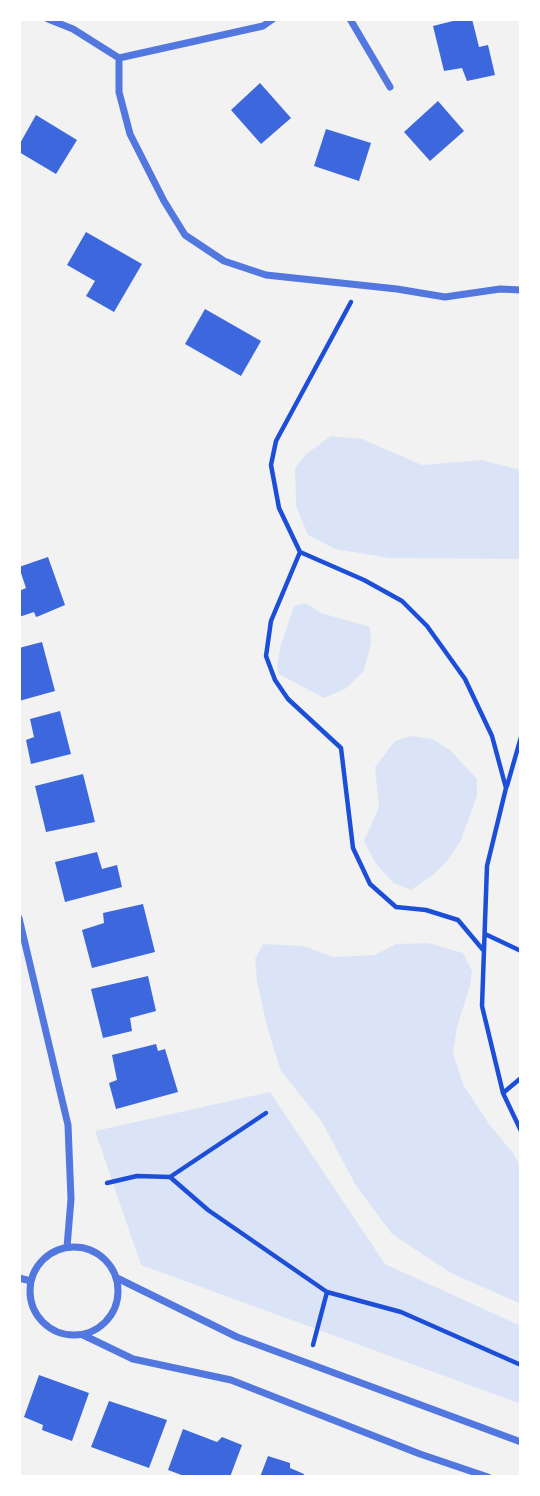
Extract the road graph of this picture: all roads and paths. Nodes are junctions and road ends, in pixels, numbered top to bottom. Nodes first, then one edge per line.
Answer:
1 (48, 19) edge
2 (273, 19) edge
3 (350, 19) edge
4 (119, 58) junction
5 (390, 87) dead end
6 (360, 285) junction
7 (521, 290) edge
8 (300, 552) junction
9 (521, 737) edge
10 (506, 788) junction
11 (19, 918) edge
12 (485, 934) junction
13 (484, 951) junction
14 (521, 951) edge
15 (521, 1078) edge
16 (503, 1093) junction
17 (265, 1113) dead end
18 (521, 1131) edge
19 (170, 1177) junction
20 (107, 1184) dead end
21 (66, 1247) junction
22 (19, 1278) edge
23 (117, 1278) junction
24 (31, 1281) junction
25 (327, 1292) junction
26 (83, 1335) junction
27 (308, 1364) junction
28 (521, 1365) edge
29 (521, 1442) edge
30 (488, 1477) edge

1 - 4 street
2 - 4 street
3 - 5 street
4 - 6 street
6 - 7 street
6 - 8 path
8 - 10 path
8 - 13 path
9 - 10 path
10 - 12 path
11 - 21 street
12 - 13 path
12 - 14 path
13 - 16 path
15 - 16 path
16 - 18 path
17 - 19 path
19 - 20 path
19 - 25 path
21 - 23 street
21 - 24 street
22 - 24 street
23 - 26 street
23 - 27 street
24 - 26 street
25 - 27 path
25 - 28 path
26 - 30 street
27 - 29 street

